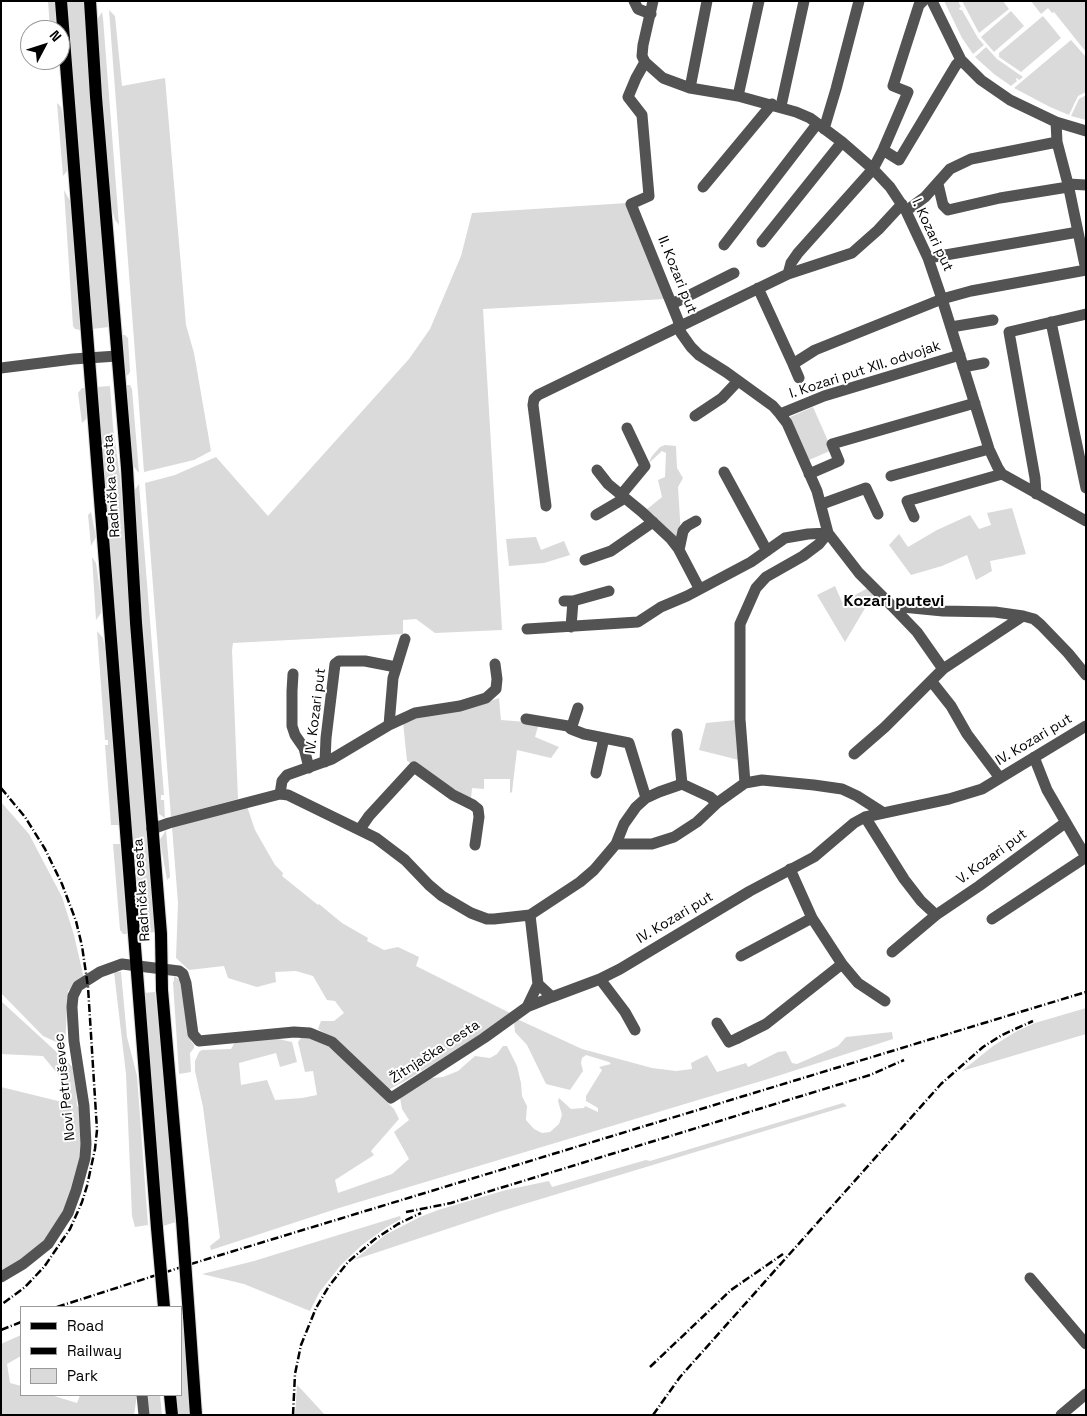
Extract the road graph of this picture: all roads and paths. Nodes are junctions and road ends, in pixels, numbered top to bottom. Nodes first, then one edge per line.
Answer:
1 (62, 1) edge
2 (90, 1) edge
3 (634, 1) edge
4 (653, 1) edge
5 (707, 1) edge
6 (759, 1) edge
7 (804, 1) edge
8 (859, 1) edge
9 (923, 1) edge
10 (932, 1) edge
11 (650, 14) junction
12 (961, 60) junction
13 (645, 62) junction
14 (690, 88) junction
15 (738, 96) junction
16 (776, 105) junction
17 (1056, 122) junction
18 (821, 126) junction
19 (1086, 131) edge
20 (842, 142) junction
21 (1057, 142) junction
22 (883, 150) junction
23 (873, 169) junction
24 (938, 184) junction
25 (1068, 185) junction
26 (1086, 186) edge
27 (703, 187) dead end
28 (904, 208) junction
29 (1080, 225) edge
30 (762, 242) dead end
31 (724, 245) dead end
32 (928, 258) junction
33 (1085, 266) edge
34 (734, 273) dead end
35 (788, 274) junction
36 (758, 288) junction
37 (942, 299) junction
38 (672, 304) junction
39 (1086, 314) edge
40 (993, 320) dead end
41 (1051, 322) junction
42 (679, 326) junction
43 (951, 327) junction
44 (960, 355) junction
45 (117, 356) junction
46 (90, 359) junction
47 (984, 363) dead end
48 (793, 364) junction
49 (963, 367) junction
50 (1, 368) edge
51 (799, 378) dead end
52 (738, 381) junction
53 (974, 403) junction
54 (780, 414) junction
55 (695, 416) dead end
56 (627, 428) dead end
57 (989, 449) junction
58 (597, 470) dead end
59 (724, 472) dead end
60 (809, 474) junction
61 (1002, 474) junction
62 (892, 476) dead end
63 (1086, 488) edge
64 (1036, 494) junction
65 (623, 496) junction
66 (822, 504) junction
67 (546, 506) dead end
68 (878, 514) dead end
69 (596, 515) dead end
70 (914, 517) dead end
71 (696, 521) dead end
72 (1086, 521) edge
73 (653, 522) junction
74 (828, 533) junction
75 (679, 550) junction
76 (767, 551) junction
77 (585, 560) dead end
78 (699, 588) junction
79 (609, 590) dead end
80 (892, 606) junction
81 (1023, 616) junction
82 (571, 627) junction
83 (527, 629) dead end
84 (405, 639) dead end
85 (495, 664) dead end
86 (396, 667) junction
87 (943, 669) junction
88 (293, 674) dead end
89 (1086, 675) edge
90 (932, 682) junction
91 (578, 708) dead end
92 (526, 719) dead end
93 (389, 725) junction
94 (1086, 726) edge
95 (571, 729) junction
96 (677, 734) dead end
97 (604, 738) junction
98 (854, 754) dead end
99 (1034, 757) junction
100 (325, 762) junction
101 (309, 768) junction
102 (596, 773) dead end
103 (1000, 778) junction
104 (745, 783) junction
105 (682, 784) junction
106 (280, 794) junction
107 (646, 798) junction
108 (717, 803) junction
109 (882, 812) junction
110 (865, 817) junction
111 (1065, 823) junction
112 (152, 829) junction
113 (360, 829) junction
114 (616, 844) junction
115 (475, 845) dead end
116 (1086, 857) edge
117 (790, 869) junction
118 (936, 915) junction
119 (530, 916) junction
120 (812, 918) junction
121 (992, 919) dead end
122 (892, 952) dead end
123 (741, 956) dead end
124 (842, 964) junction
125 (137, 965) junction
126 (162, 969) junction
127 (600, 979) junction
128 (538, 984) junction
129 (552, 997) junction
130 (885, 1001) dead end
131 (527, 1007) junction
132 (717, 1023) dead end
133 (635, 1030) dead end
134 (1, 1277) edge
135 (1030, 1278) dead end
136 (164, 1306) edge
137 (1086, 1344) edge
138 (1086, 1394) edge
139 (142, 1396) edge
140 (170, 1396) edge
141 (144, 1415) edge
142 (172, 1415) edge
143 (196, 1415) edge
144 (1061, 1415) edge

1 - 46 main road, Radnička cesta
2 - 45 main road, Radnička cesta
3 - 11 street
4 - 11 street
5 - 14 street
6 - 15 street
7 - 16 street
8 - 18 street
9 - 22 street
10 - 12 street
11 - 13 street
12 - 17 street
12 - 22 street
13 - 14 street, I. Kozari put
13 - 38 street, II. Kozari put
14 - 15 street, I. Kozari put
15 - 16 street, I. Kozari put
16 - 18 street, I. Kozari put
16 - 27 street
17 - 19 street
17 - 21 street
18 - 20 street, I. Kozari put
18 - 31 street
20 - 23 street, I. Kozari put
20 - 30 street
21 - 24 street, II. Kozari put
21 - 25 street
22 - 23 street
23 - 28 street, I. Kozari put
23 - 35 street
24 - 25 street
24 - 28 street, II. Kozari put
25 - 26 street
25 - 29 street
28 - 32 street, I. Kozari put
28 - 35 street, II. Kozari put
29 - 32 street
29 - 33 street
32 - 37 street, I. Kozari put
33 - 37 street, I. Kozari put XII. odvojak
34 - 38 street
35 - 36 street, II. Kozari put
36 - 42 street, II. Kozari put
36 - 48 street
37 - 43 street, I. Kozari put
37 - 48 street, I. Kozari put XII. odvojak
38 - 42 street, II. Kozari put
39 - 41 street
40 - 43 street
41 - 63 street
41 - 64 street
42 - 52 street
42 - 67 street
43 - 44 street, I. Kozari put
44 - 49 street, I. Kozari put
44 - 54 street, I. Kozari put XII. odvojak
45 - 46 street
45 - 112 main road, Radnička cesta
46 - 50 street
46 - 125 main road, Radnička cesta
47 - 49 street
48 - 51 street, I. Kozari put XII. odvojak
49 - 53 street, I. Kozari put
52 - 54 street
52 - 55 street
53 - 57 street, I. Kozari put
53 - 60 street
54 - 60 street
56 - 65 street
57 - 61 street, I. Kozari put
57 - 62 street
58 - 65 street
59 - 76 street
60 - 66 street
61 - 64 street
61 - 70 street
64 - 72 street
65 - 69 street
65 - 73 street
66 - 68 street
66 - 74 street
71 - 75 street
73 - 75 street
73 - 77 street
74 - 76 street
74 - 80 street
74 - 104 street
75 - 78 street
76 - 78 street
78 - 82 street
79 - 82 street
80 - 81 street
80 - 87 street
81 - 87 street
81 - 89 street
82 - 83 street
84 - 86 street
85 - 93 street, IV. Kozari put
86 - 93 street
86 - 100 street, IV. Kozari put
87 - 90 street
88 - 101 street, IV. Kozari put
90 - 98 street
90 - 103 street
91 - 95 street
92 - 95 street
93 - 100 street, IV. Kozari put
94 - 99 street, IV. Kozari put
95 - 97 street
96 - 105 street
97 - 102 street
97 - 107 street
99 - 103 street, IV. Kozari put
99 - 111 street
100 - 101 street, IV. Kozari put
101 - 106 street, IV. Kozari put
103 - 109 street, IV. Kozari put
104 - 108 street
104 - 109 street
105 - 107 street
105 - 108 street
106 - 112 street
106 - 113 street
107 - 114 street
108 - 114 street
109 - 110 street, IV. Kozari put
110 - 117 street, IV. Kozari put
110 - 118 street
111 - 116 street
111 - 118 street, V. Kozari put
112 - 126 main road, Radnička cesta
113 - 115 street
113 - 119 street
114 - 119 street
116 - 121 street
117 - 120 street
117 - 127 street, IV. Kozari put
118 - 122 street, V. Kozari put
119 - 128 street
120 - 123 street
120 - 124 street
124 - 130 street
124 - 132 street
125 - 126 street
125 - 134 street, Novi Petruševec
125 - 136 main road, Radnička cesta, bridge
126 - 131 street, Žitnjačka cesta
126 - 143 main road, Radnička cesta, bridge
127 - 129 street, IV. Kozari put
127 - 133 street
128 - 129 street
128 - 131 street
129 - 131 street, IV. Kozari put
135 - 137 street
138 - 144 street
139 - 141 street
140 - 142 main road

